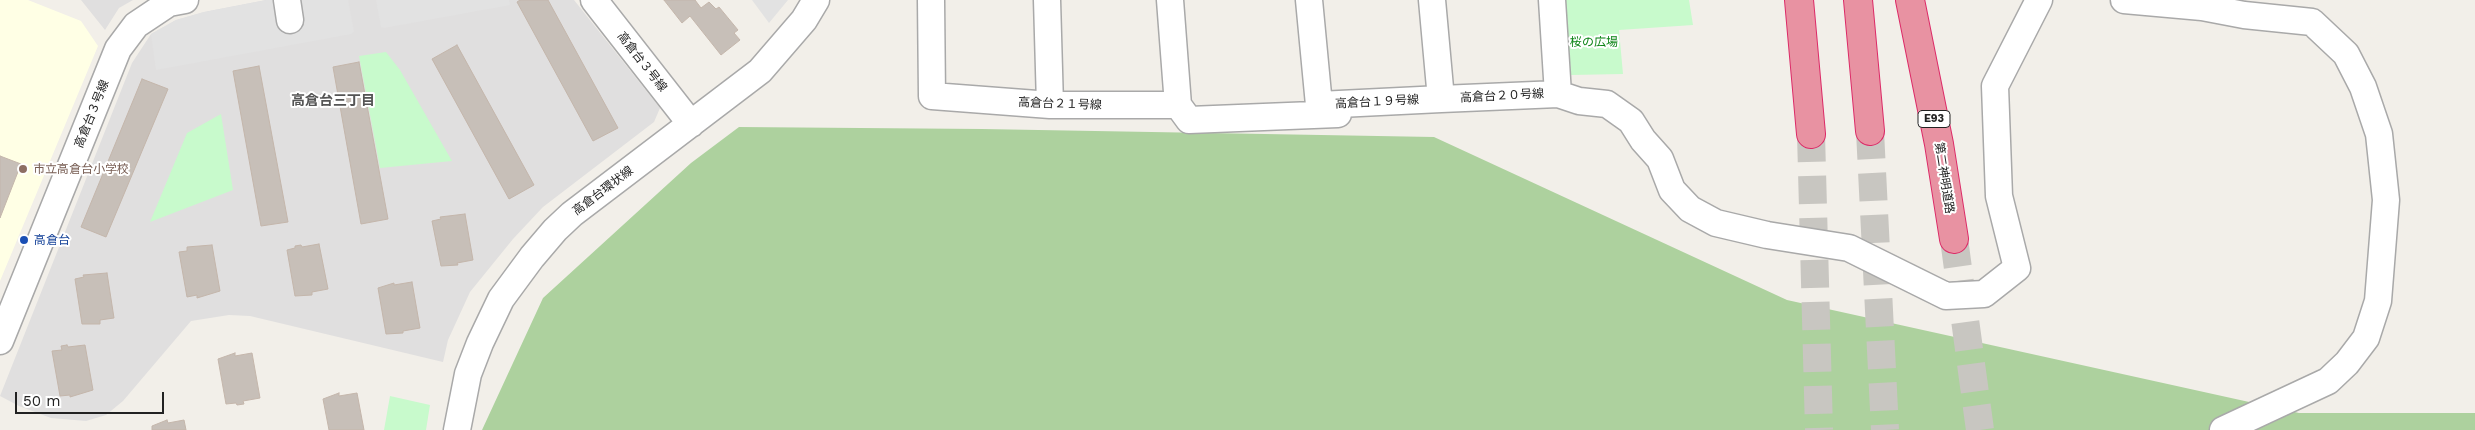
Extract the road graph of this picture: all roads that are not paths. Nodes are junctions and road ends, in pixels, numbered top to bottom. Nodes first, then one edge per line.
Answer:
1 (184, 0) edge
2 (594, 0) edge
3 (816, 0) edge
4 (931, 0) edge
5 (1047, 0) edge
6 (1170, 0) edge
7 (1309, 0) edge
8 (1432, 0) edge
9 (1552, 0) edge
10 (1799, 0) edge
11 (1858, 0) edge
12 (1910, 0) edge
13 (2039, 0) edge
14 (2124, 0) edge
15 (1558, 94) junction
16 (1441, 99) junction
17 (1357, 103) junction
18 (1050, 105) junction
19 (1178, 105) junction
20 (691, 124) junction
21 (1870, 131) tunnel mouth
22 (1811, 134) tunnel mouth
23 (1954, 239) tunnel mouth
24 (0, 341) edge
25 (457, 430) edge
26 (2223, 430) edge

1 - 24 street, 高倉台３号線
2 - 20 street, 高倉台３号線
3 - 20 street, 高倉台環状線
4 - 18 street, 高倉台２１号線
5 - 18 street
6 - 19 street
7 - 17 street, 高倉台１９号線
8 - 16 street
9 - 15 street, 高倉台２０号線
10 - 22 highway
11 - 21 highway
12 - 23 highway, 第二神明道路 / E93
13 - 15 street
14 - 26 street
15 - 16 street, 高倉台２０号線
16 - 17 street, 高倉台１９号線
17 - 19 street
18 - 19 street, 高倉台２１号線
20 - 25 street, 高倉台環状線

